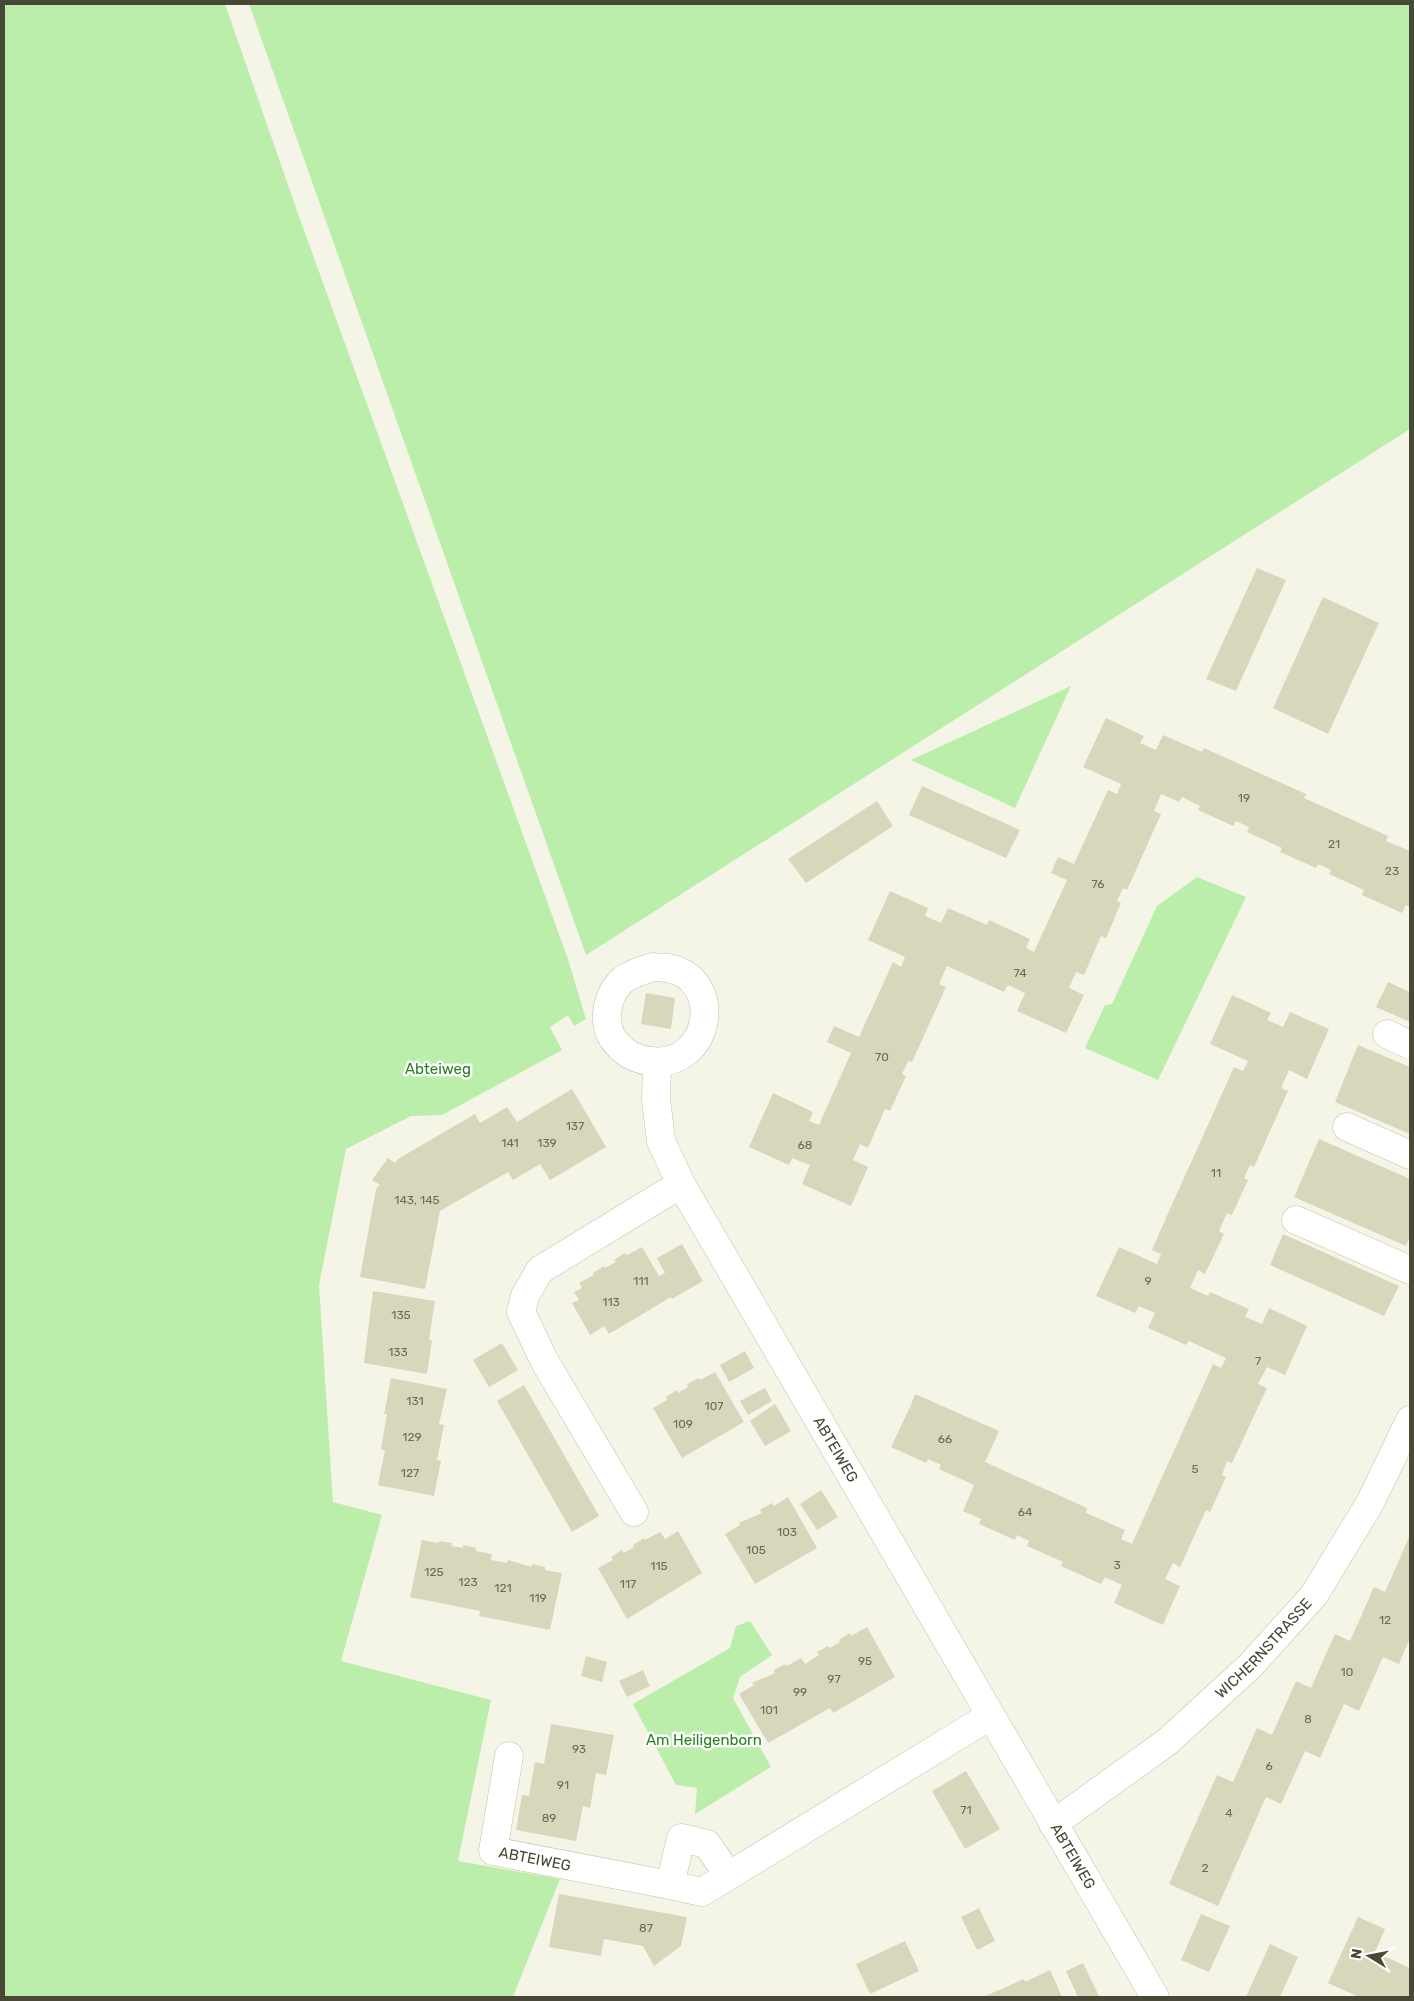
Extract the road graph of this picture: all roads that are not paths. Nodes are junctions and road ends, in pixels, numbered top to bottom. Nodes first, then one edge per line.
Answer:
1 (657, 1062) dead end
2 (1347, 1127) dead end
3 (1410, 1155) edge
4 (682, 1184) junction
5 (1296, 1220) dead end
6 (1410, 1270) edge
7 (1410, 1420) edge
8 (634, 1512) dead end
9 (990, 1716) junction
10 (509, 1756) dead end
11 (1053, 1824) junction
12 (728, 1876) junction
13 (670, 1885) junction
14 (1155, 1997) edge

1 - 4 street, ABTEIWEG
2 - 3 street
4 - 8 street
4 - 9 street, ABTEIWEG
5 - 6 street
7 - 11 street, WICHERNSTRASSE
9 - 11 street, ABTEIWEG
9 - 12 street, ABTEIWEG
10 - 13 street, ABTEIWEG
11 - 14 street, ABTEIWEG
12 - 13 street, ABTEIWEG
12 - 13 street

